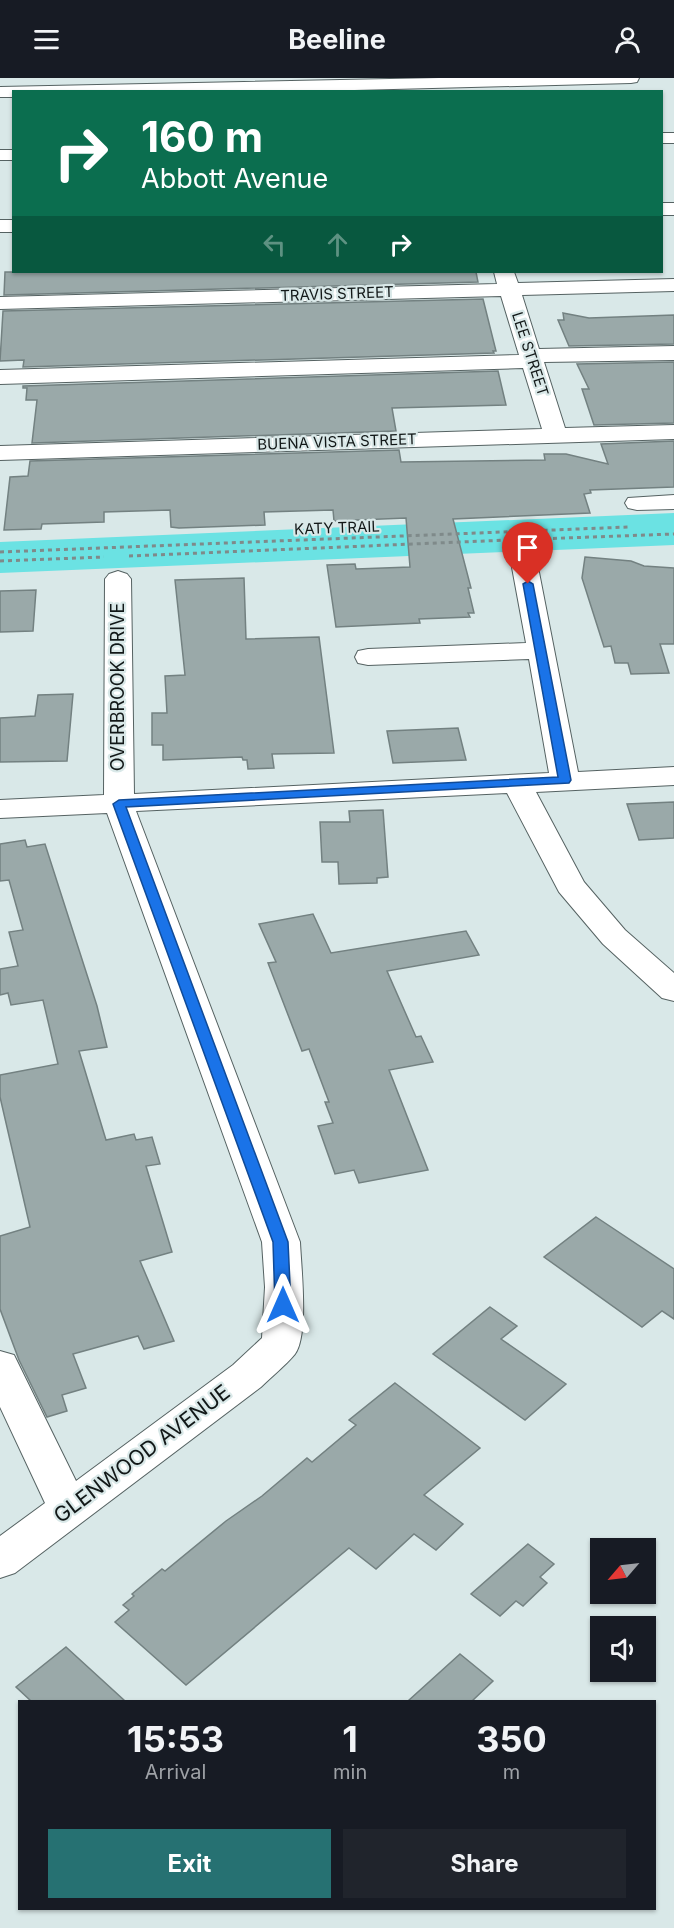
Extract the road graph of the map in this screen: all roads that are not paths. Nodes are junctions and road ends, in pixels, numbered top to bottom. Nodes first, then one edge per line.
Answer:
1 (631, 78) edge
2 (444, 84) edge
3 (111, 90) edge
4 (266, 279) dead end
5 (387, 279) dead end
6 (674, 285) edge
7 (510, 289) edge
8 (451, 291) junction
9 (346, 294) junction
10 (0, 303) edge
11 (674, 353) edge
12 (532, 359) junction
13 (0, 377) edge
14 (674, 432) edge
15 (556, 436) junction
16 (0, 453) edge
17 (674, 502) edge
18 (638, 515) road end
19 (521, 547) road end
20 (114, 564) road end
21 (541, 650) junction
22 (368, 657) dead end
23 (674, 776) edge
24 (565, 780) junction
25 (516, 782) junction
26 (119, 804) junction
27 (0, 809) edge
28 (674, 991) edge
29 (281, 1343) joint
30 (0, 1366) edge
31 (69, 1509) junction
32 (0, 1560) edge

1 - 2 street
2 - 3 street
4 - 9 street
5 - 8 street
6 - 7 street, TRAVIS STREET
7 - 8 street, TRAVIS STREET
7 - 12 street, LEE STREET
8 - 9 street, TRAVIS STREET
9 - 10 street, TRAVIS STREET
11 - 12 street
12 - 13 street
12 - 15 street, LEE STREET
14 - 15 street, BUENA VISTA STREET
15 - 16 street, BUENA VISTA STREET
17 - 18 street
19 - 21 street
20 - 26 street, OVERBROOK DRIVE
21 - 22 street
21 - 24 street
23 - 24 street
24 - 25 street
25 - 26 street
25 - 28 street
26 - 27 street
26 - 29 street, OVERBROOK DRIVE
29 - 31 street, GLENWOOD AVENUE
30 - 31 street
31 - 32 street, GLENWOOD AVENUE

